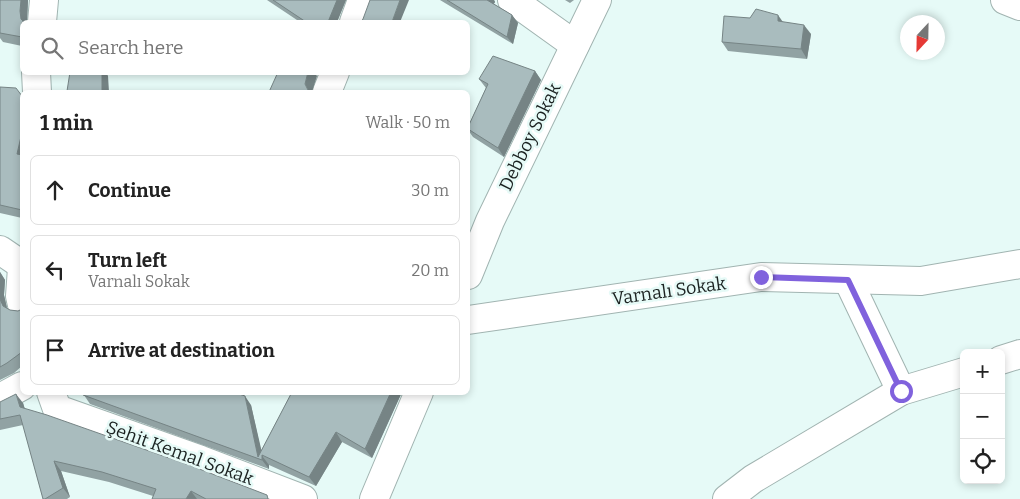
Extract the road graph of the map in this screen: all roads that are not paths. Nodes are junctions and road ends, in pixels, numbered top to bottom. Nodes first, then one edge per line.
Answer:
1 (44, 0) edge
2 (362, 0) edge
3 (512, 0) edge
4 (597, 0) edge
5 (1005, 0) edge
6 (1020, 6) edge
7 (42, 20) edge
8 (355, 20) edge
9 (575, 45) junction
10 (36, 75) edge
11 (334, 75) edge
12 (37, 90) edge
13 (328, 90) edge
14 (0, 250) edge
15 (1020, 264) edge
16 (20, 265) edge
17 (470, 270) edge
18 (848, 280) junction
19 (470, 320) edge
20 (1020, 354) edge
21 (1005, 359) edge
22 (960, 373) edge
23 (20, 387) edge
24 (901, 391) junction
25 (418, 395) edge
26 (0, 398) edge
27 (54, 401) edge
28 (303, 499) edge
29 (374, 499) edge
30 (727, 499) edge

1 - 7 street
2 - 8 street
3 - 9 street
4 - 9 street, Debboy Sokak
5 - 6 street
9 - 17 street, Debboy Sokak
10 - 12 street
11 - 13 street
14 - 16 street
15 - 18 street, Varnalı Sokak
18 - 19 street, Varnalı Sokak
18 - 24 street
20 - 21 street
22 - 24 street
23 - 26 street
24 - 30 street
25 - 29 street
27 - 28 street, Şehit Kemal Sokak

